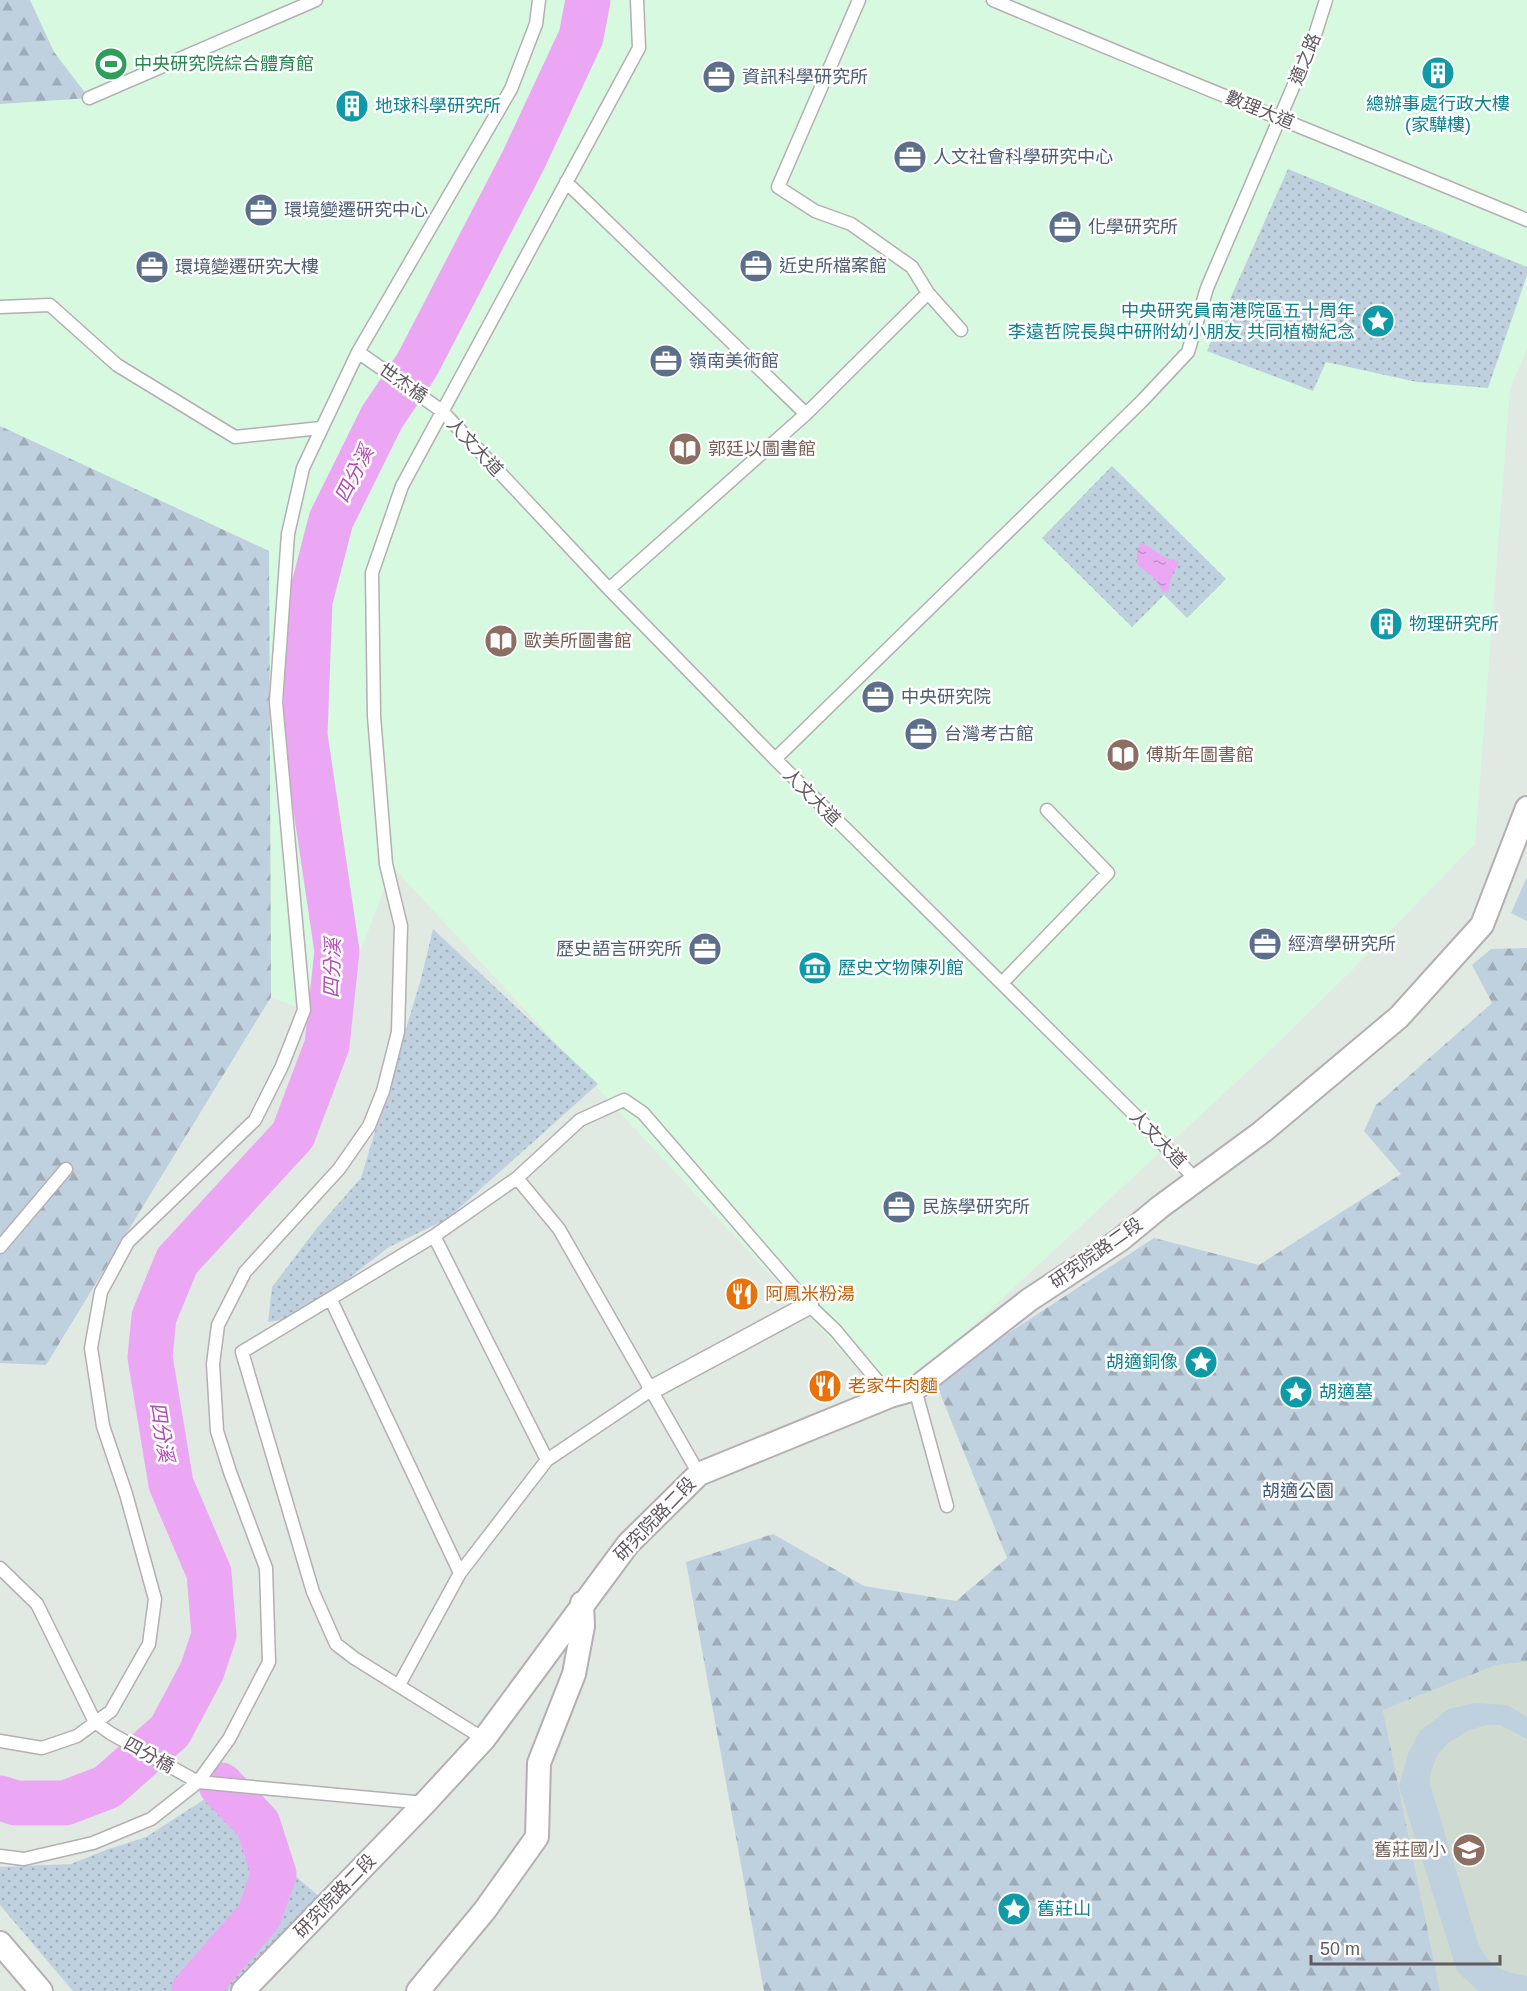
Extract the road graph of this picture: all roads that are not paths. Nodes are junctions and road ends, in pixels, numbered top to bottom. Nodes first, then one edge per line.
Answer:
1 (316, 0) edge
2 (540, 0) edge
3 (637, 0) edge
4 (860, 0) edge
5 (993, 0) edge
6 (1326, 0) edge
7 (89, 98) dead end
8 (1281, 117) junction
9 (566, 182) junction
10 (1527, 220) edge
11 (927, 293) junction
12 (0, 307) edge
13 (962, 330) dead end
14 (358, 352) junction
15 (438, 408) junction
16 (806, 414) junction
17 (321, 428) junction
18 (609, 589) junction
19 (775, 759) junction
20 (1527, 808) edge
21 (1047, 810) dead end
22 (1002, 982) junction
23 (66, 1169) dead end
24 (518, 1178) junction
25 (1197, 1181) junction
26 (434, 1236) junction
27 (0, 1247) edge
28 (331, 1300) junction
29 (809, 1305) junction
30 (915, 1389) junction
31 (651, 1390) junction
32 (891, 1396) junction
33 (547, 1460) junction
34 (699, 1474) junction
35 (947, 1506) dead end
36 (0, 1568) edge
37 (460, 1573) junction
38 (582, 1603) junction
39 (399, 1685) junction
40 (95, 1722) junction
41 (484, 1739) junction
42 (0, 1741) edge
43 (193, 1779) junction
44 (425, 1803) junction
45 (0, 1856) edge
46 (0, 1943) edge
47 (41, 1991) edge
48 (243, 1991) edge
49 (418, 1991) edge

1 - 7 lane
2 - 14 lane
3 - 9 lane
4 - 11 lane
5 - 8 lane, 數理大道
6 - 8 lane, 適之路
8 - 10 lane, 數理大道
8 - 19 lane, 適之路
9 - 15 lane
9 - 16 lane
11 - 13 lane
11 - 16 lane
12 - 17 lane
14 - 15 lane, 世杰橋
14 - 17 lane
15 - 18 lane, 人文大道
15 - 43 lane
16 - 18 lane
17 - 40 lane
18 - 19 lane, 人文大道
19 - 22 lane, 人文大道
20 - 25 street, 研究院路二段
21 - 22 lane
22 - 25 lane, 人文大道
23 - 27 lane
24 - 26 lane
24 - 29 lane
24 - 31 lane
25 - 30 street, 研究院路二段
26 - 28 lane
26 - 33 lane
28 - 37 lane
28 - 39 lane
29 - 31 street
29 - 32 lane
30 - 32 street, 研究院路二段
30 - 35 lane
31 - 33 lane
31 - 34 lane
32 - 34 street, 研究院路二段
33 - 37 lane
34 - 38 street, 研究院路二段
36 - 40 lane
37 - 39 lane
38 - 41 street, 研究院路二段
38 - 49 street
39 - 41 lane
40 - 42 lane
40 - 43 lane, 四分橋
41 - 44 street, 研究院路二段
43 - 44 lane
43 - 45 lane
44 - 48 street, 研究院路二段
46 - 47 street

